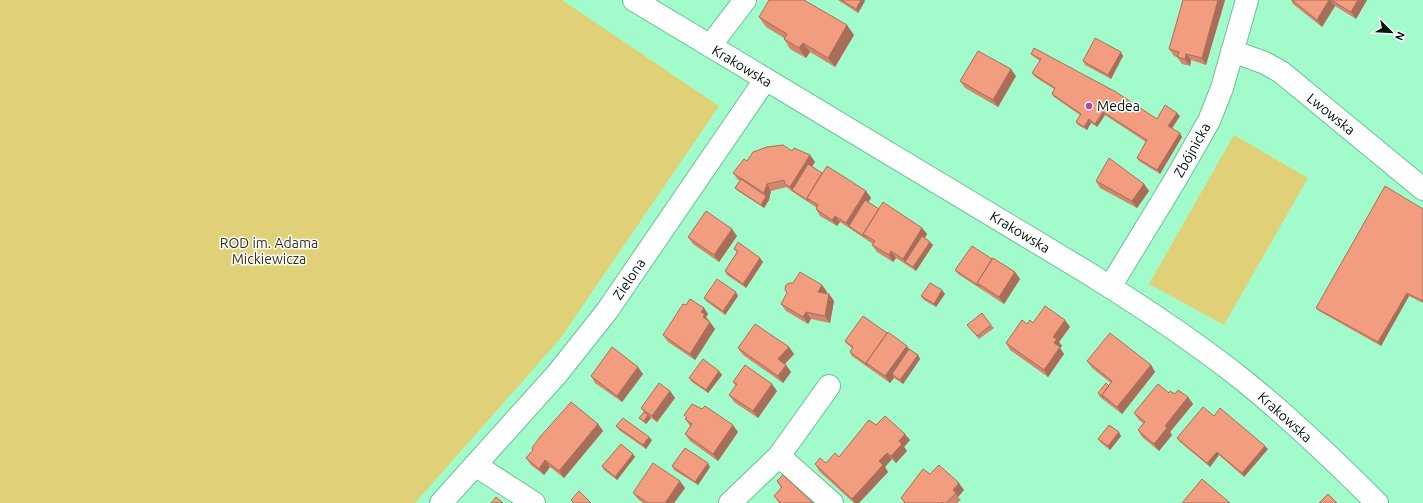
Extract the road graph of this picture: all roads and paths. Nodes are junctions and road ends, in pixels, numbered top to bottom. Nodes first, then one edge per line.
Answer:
1 (634, 0) edge
2 (745, 0) edge
3 (1247, 0) edge
4 (710, 46) junction
5 (1232, 52) junction
6 (765, 80) junction
7 (1423, 189) edge
8 (1110, 286) junction
9 (829, 386) dead end
10 (779, 456) junction
11 (475, 465) junction
12 (441, 503) edge
13 (534, 503) edge
14 (730, 503) edge
15 (832, 503) edge
16 (1377, 503) edge

1 - 4 street, Krakowska
2 - 4 street
3 - 5 street, Zbójnicka
4 - 6 street, Krakowska
5 - 7 street, Lwowska
5 - 8 street, Zbójnicka
6 - 8 street, Krakowska
6 - 11 street, Zielona
8 - 16 street, Krakowska
9 - 10 street
10 - 14 street
10 - 15 street
11 - 12 street, Zielona
11 - 13 street

